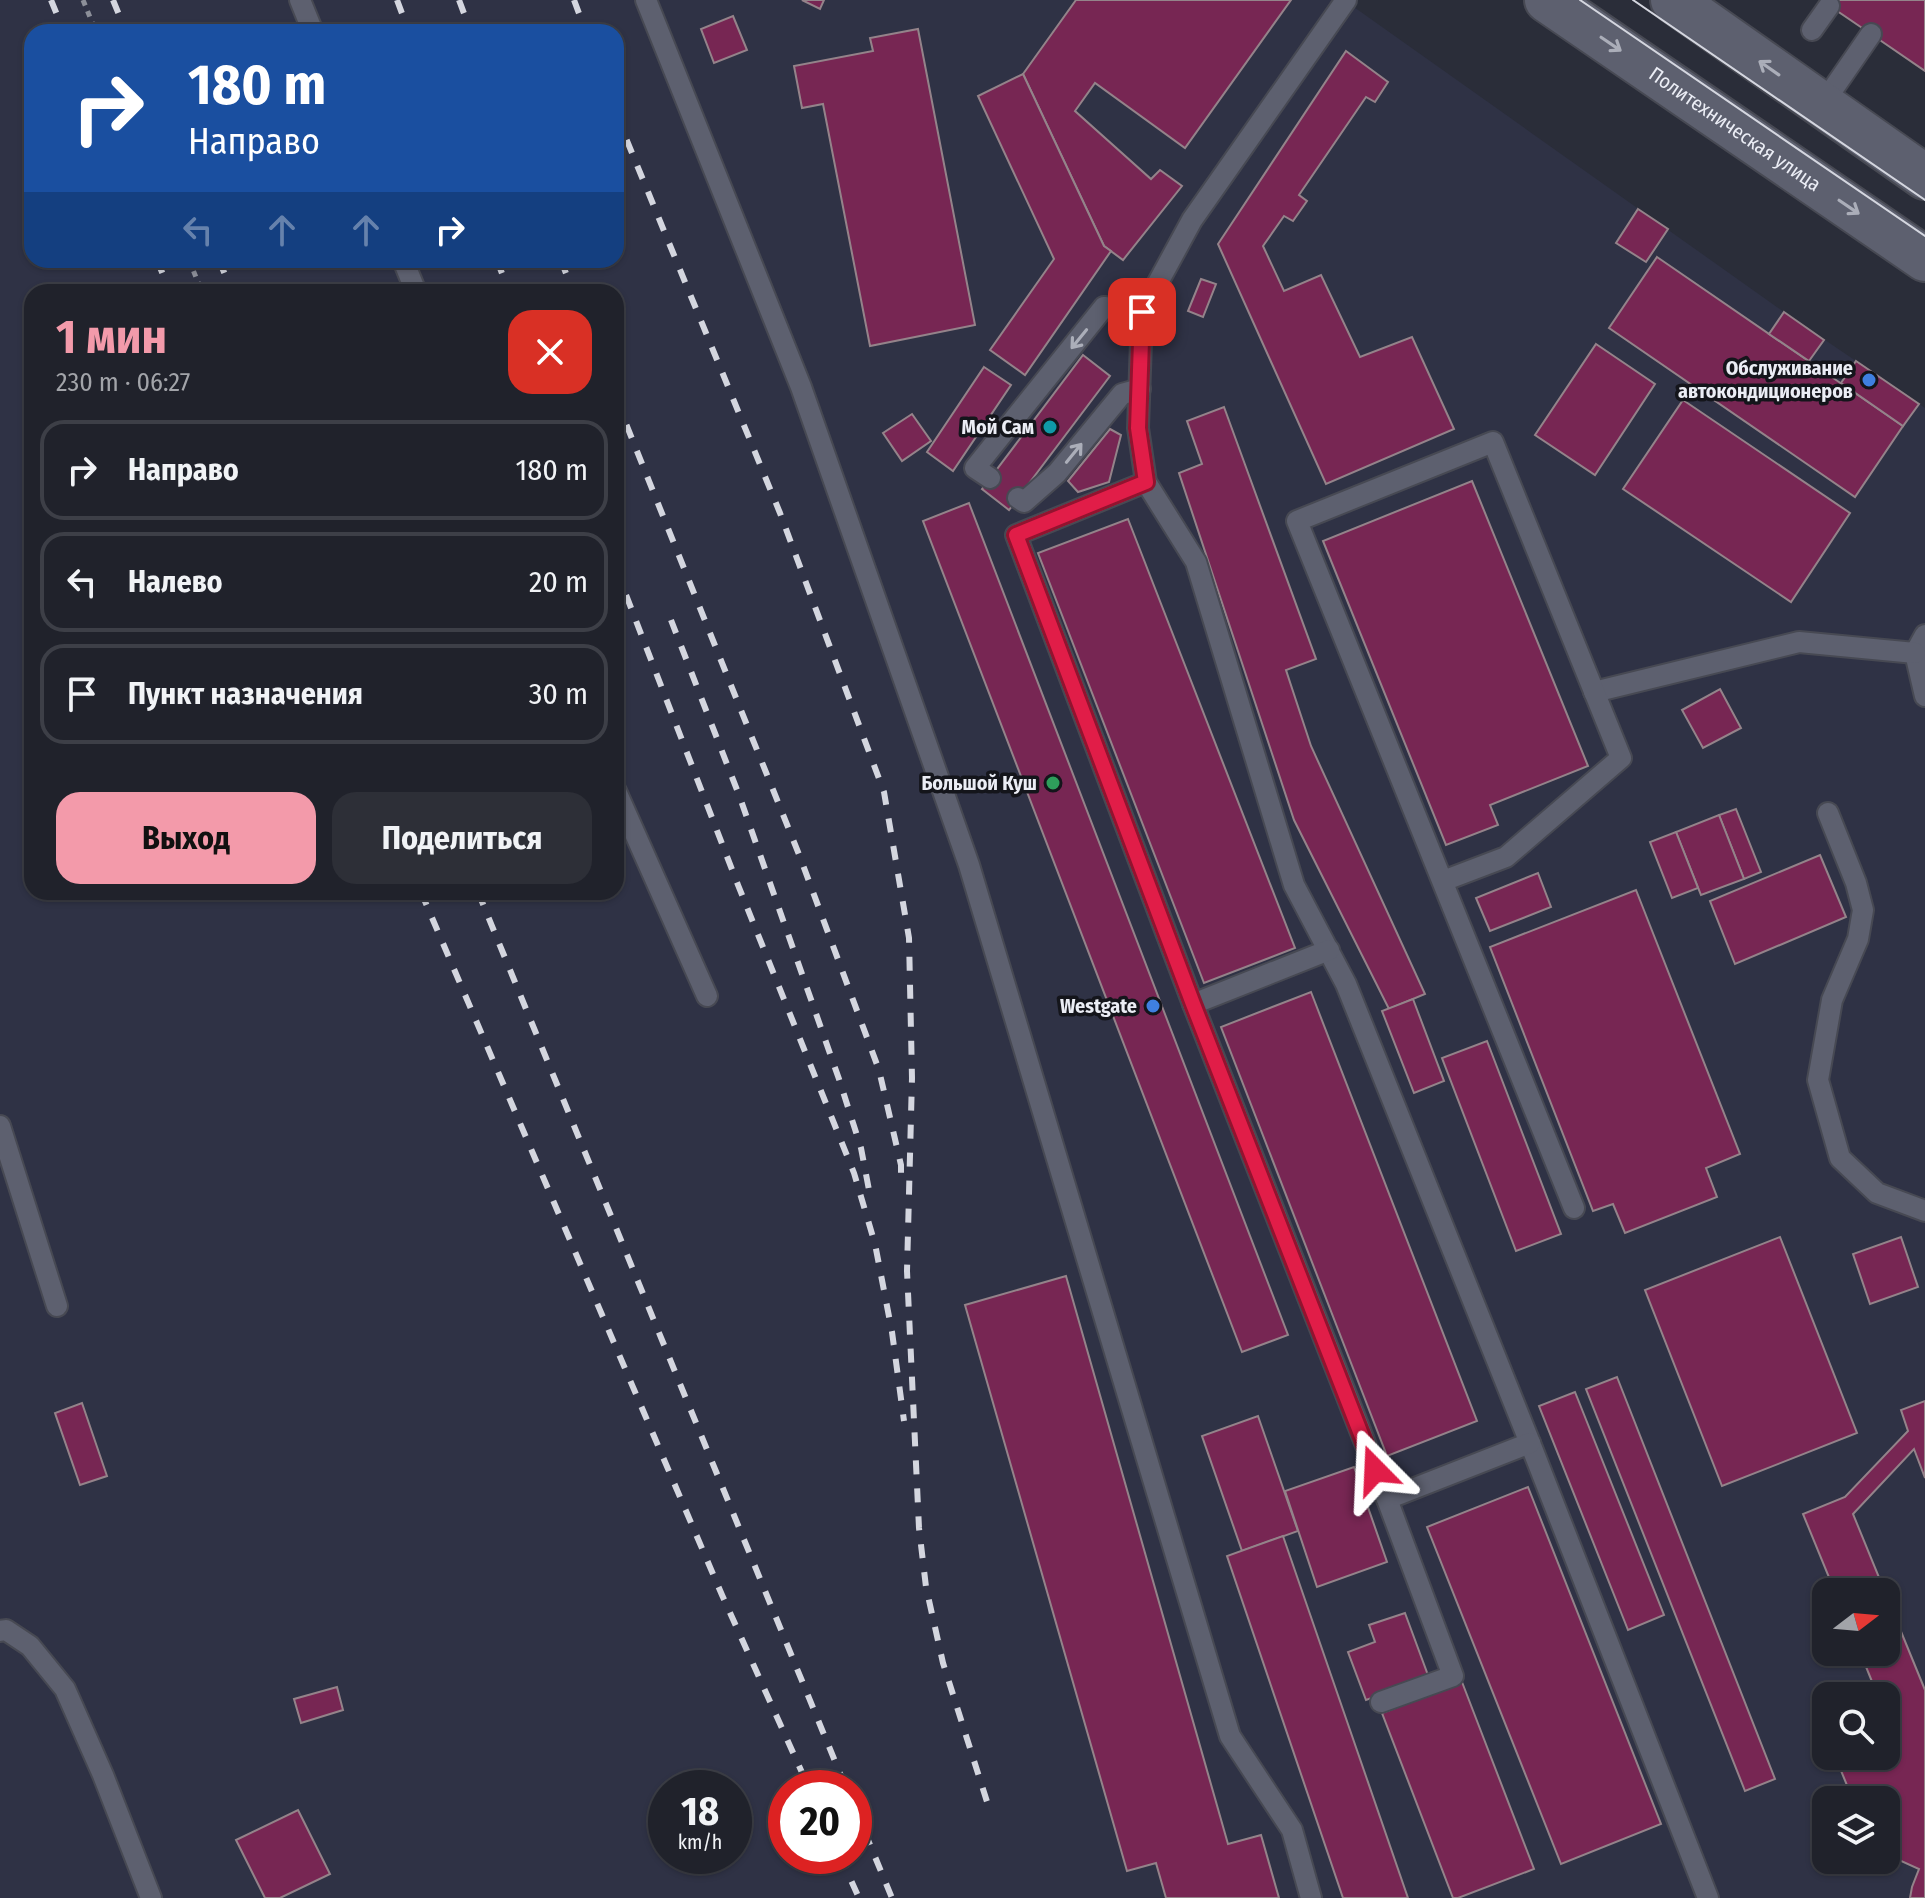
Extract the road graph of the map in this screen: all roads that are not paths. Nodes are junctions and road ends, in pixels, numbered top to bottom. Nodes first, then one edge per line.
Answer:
1 (300, 0) edge
2 (646, 0) edge
3 (1346, 0) edge
4 (1547, 0) edge
5 (1673, 0) edge
6 (1829, 6) dead end
7 (310, 24) edge
8 (1812, 30) dead end
9 (1871, 34) dead end
10 (1822, 105) junction
11 (1925, 177) edge
12 (1925, 259) edge
13 (1142, 312) junction
14 (1140, 389) junction
15 (990, 478) dead end
16 (1146, 482) junction
17 (1018, 498) dead end
18 (1920, 644) edge
19 (1594, 692) junction
20 (1925, 696) edge
21 (624, 809) edge
22 (1828, 813) dead end
23 (1443, 881) junction
24 (1329, 950) junction
25 (707, 996) dead end
26 (1193, 1004) junction
27 (0, 1126) edge
28 (1574, 1208) dead end
29 (1925, 1211) edge
30 (57, 1306) dead end
31 (1530, 1443) junction
32 (1387, 1499) junction
33 (0, 1631) edge
34 (1381, 1702) dead end
35 (151, 1898) edge
36 (1311, 1898) edge
37 (1708, 1898) edge

1 - 7 lane
2 - 36 lane
3 - 13 lane
4 -> 12 main road, Политехническая улица
10 -> 5 main road
6 - 8 lane
9 - 10 lane
10 - 11 main road
13 - 14 lane
13 -> 15 lane
14 - 16 lane
17 -> 14 lane
16 - 24 lane
16 - 26 lane
18 - 19 lane
18 - 20 lane
19 - 23 lane
19 - 23 lane
21 - 25 lane
22 - 29 lane
23 - 28 lane
24 - 26 lane
24 - 31 lane
26 - 32 lane
27 - 30 lane
31 - 32 lane
31 - 37 lane
32 - 34 lane
33 - 35 lane

